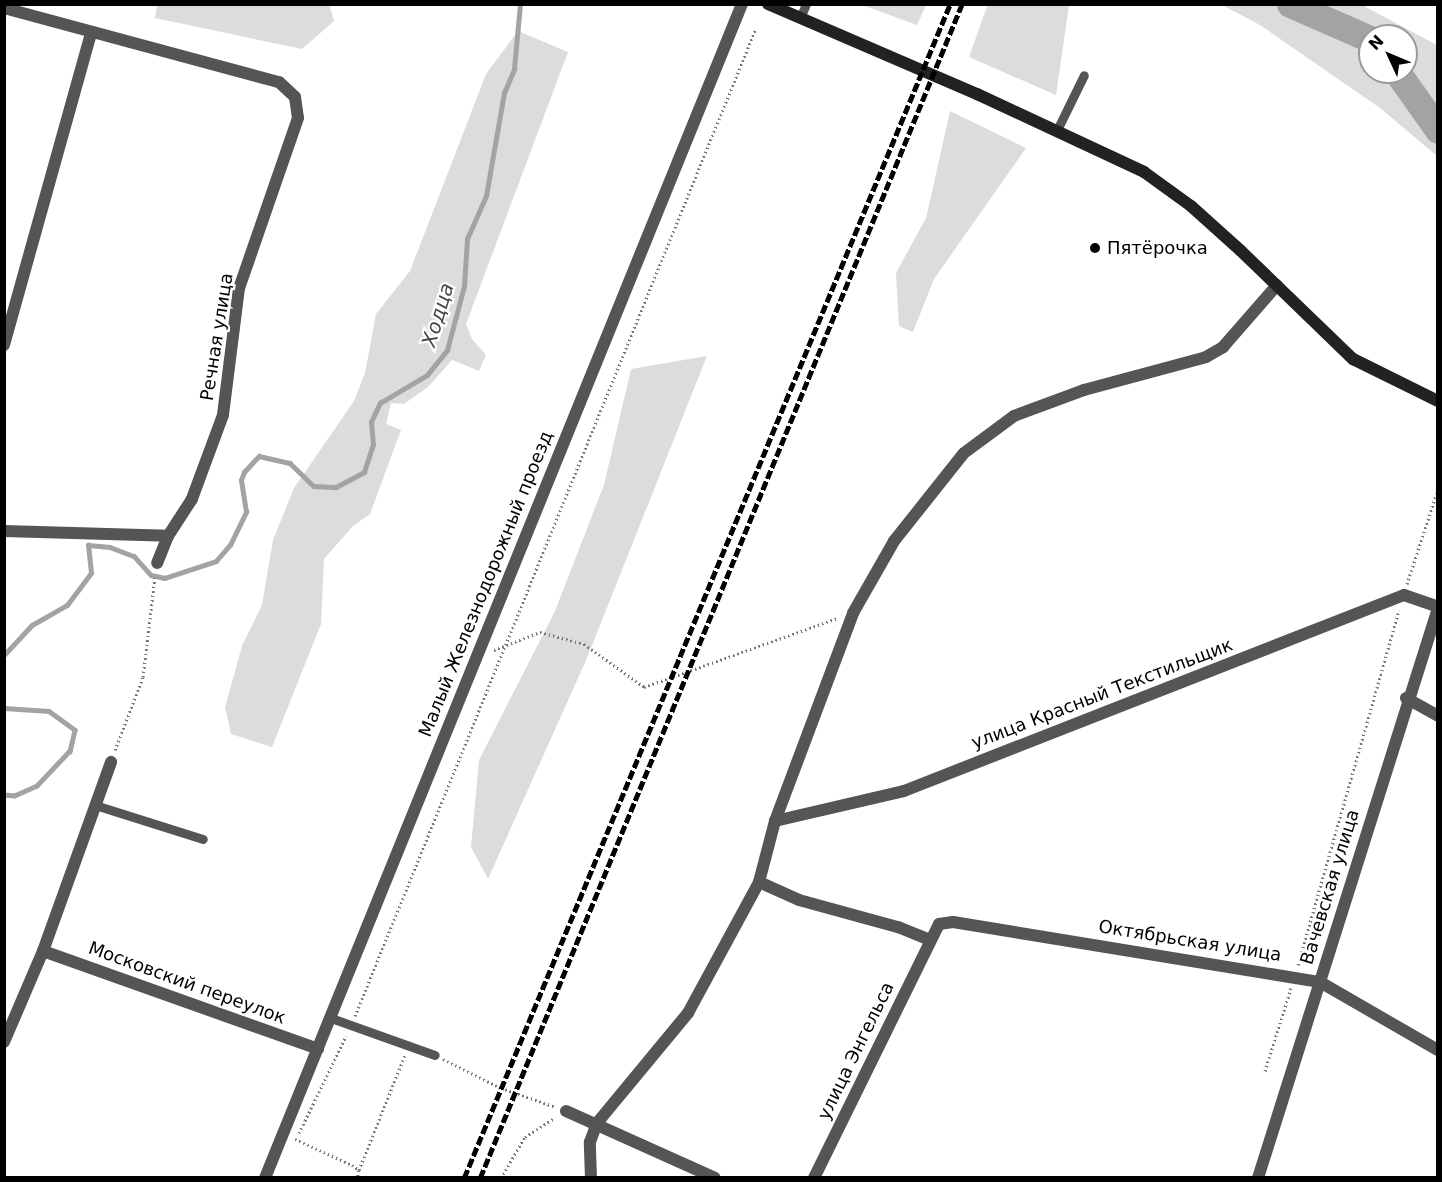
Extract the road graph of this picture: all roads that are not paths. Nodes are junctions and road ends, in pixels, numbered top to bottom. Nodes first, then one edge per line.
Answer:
1 (742, 4) edge
2 (768, 4) edge
3 (806, 4) edge
4 (4, 8) edge
5 (800, 18) junction
6 (91, 33) junction
7 (1084, 75) dead end
8 (1057, 130) junction
9 (1277, 285) junction
10 (4, 345) edge
11 (1437, 401) edge
12 (4, 531) edge
13 (168, 536) junction
14 (157, 563) road end
15 (1437, 607) edge
16 (1406, 698) junction
17 (1437, 716) edge
18 (111, 762) road end
19 (95, 805) junction
20 (775, 821) junction
21 (203, 838) dead end
22 (759, 882) junction
23 (930, 940) junction
24 (43, 951) junction
25 (1320, 981) junction
26 (331, 1018) junction
27 (4, 1042) edge
28 (318, 1049) junction
29 (1437, 1050) edge
30 (435, 1055) road end
31 (566, 1111) road end
32 (597, 1123) junction
33 (266, 1178) edge
34 (591, 1178) edge
35 (715, 1178) edge
36 (814, 1178) edge
37 (1258, 1178) edge

1 - 26 street, Малый Железнодорожный проезд
2 - 5 main road
3 - 5 lane
4 - 6 street
5 - 8 main road
6 - 10 street
6 - 13 street, Речная улица
7 - 8 lane
8 - 9 main road
9 - 11 main road
9 - 20 street
12 - 13 street
13 - 14 street, Речная улица
15 - 16 street, Вачевская улица
15 - 20 street, улица Красный Текстильщик
16 - 17 street
16 - 25 street, Вачевская улица
18 - 19 street
19 - 21 lane
19 - 24 street
20 - 22 street
22 - 23 street
22 - 32 street
23 - 25 street, Октябрьская улица
23 - 36 street, улица Энгельса
24 - 27 street
24 - 28 street, Московский переулок
25 - 29 street, Октябрьская улица
25 - 37 street, Вачевская улица
26 - 28 street, Малый Железнодорожный проезд
26 - 30 lane
28 - 33 street, Малый Железнодорожный проезд
31 - 32 street
32 - 34 street
32 - 35 street

